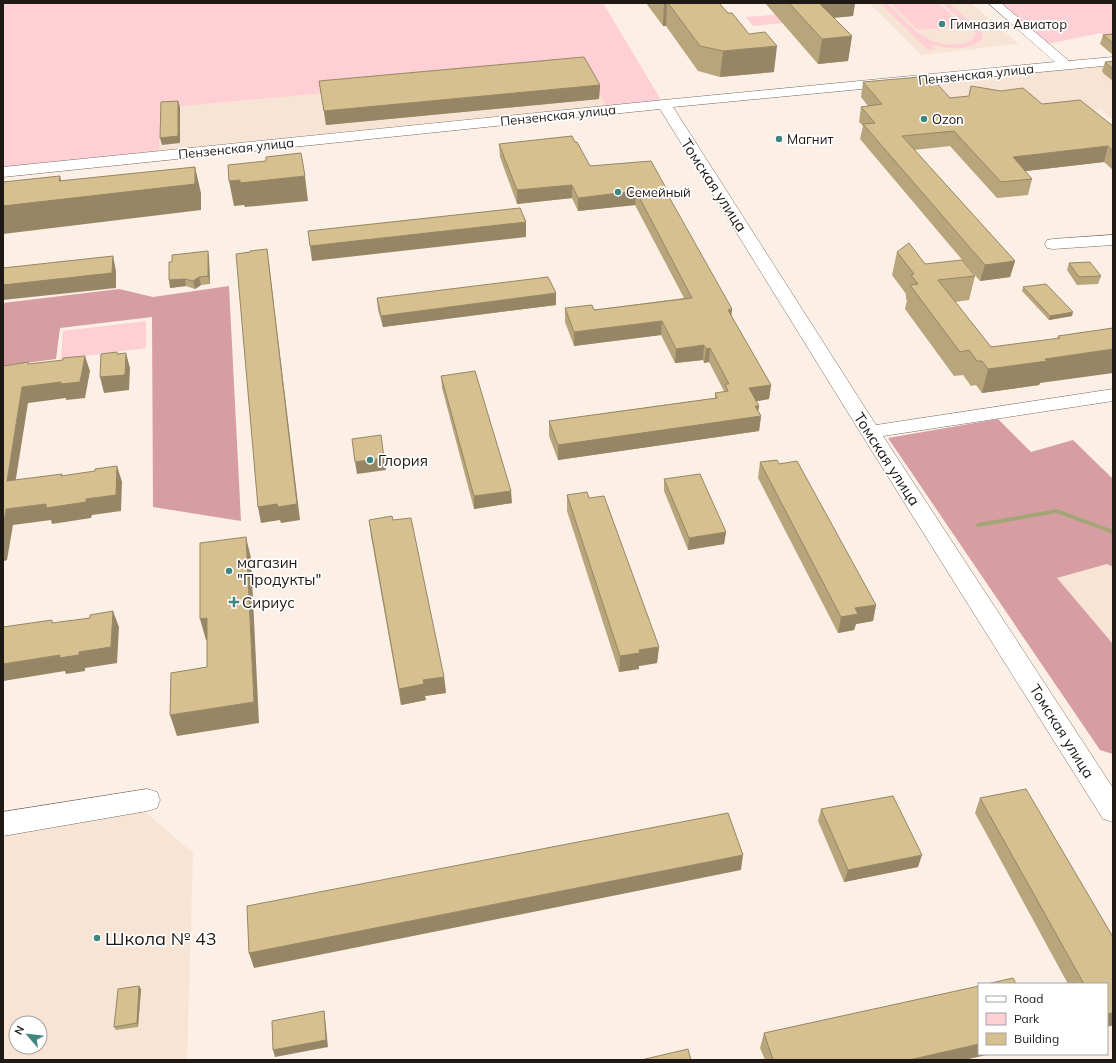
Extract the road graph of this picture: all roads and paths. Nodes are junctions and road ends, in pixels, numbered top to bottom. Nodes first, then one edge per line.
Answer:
1 (994, 3) edge
2 (1113, 61) edge
3 (1067, 66) junction
4 (664, 104) junction
5 (3, 172) edge
6 (1113, 240) edge
7 (1053, 244) dead end
8 (1113, 395) edge
9 (870, 432) junction
10 (147, 800) dead end
11 (1113, 811) edge
12 (3, 824) edge

1 - 3 street
2 - 3 street, Пензенская улица
3 - 4 street, Пензенская улица
4 - 5 street, Пензенская улица
4 - 9 street, Томская улица
6 - 7 street
8 - 9 street
9 - 11 street, Томская улица
10 - 12 street

